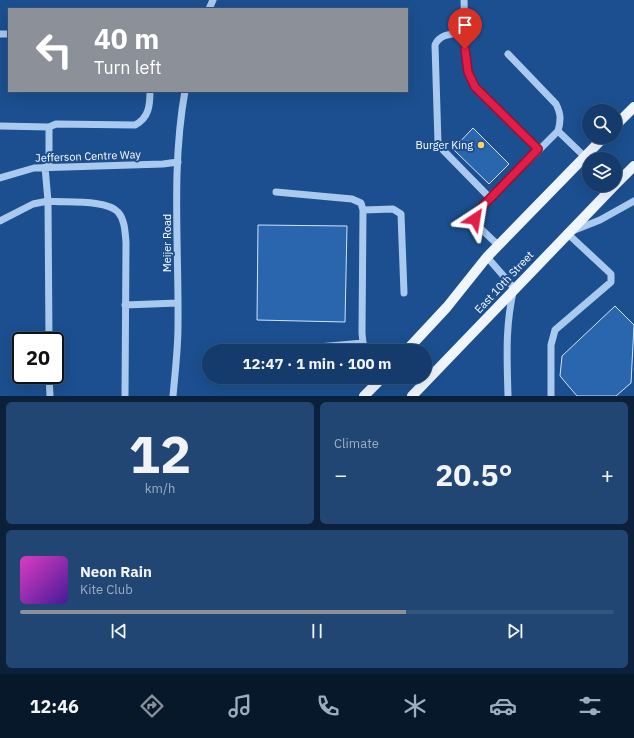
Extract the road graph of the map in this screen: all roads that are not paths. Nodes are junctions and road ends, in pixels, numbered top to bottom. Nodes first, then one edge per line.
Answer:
1 (464, 0) edge
2 (465, 32) junction
3 (508, 54) dead end
4 (150, 92) edge
5 (185, 92) edge
6 (634, 107) edge
7 (622, 119) edge
8 (0, 126) edge
9 (50, 128) junction
10 (558, 130) junction
11 (597, 144) edge
12 (538, 149) junction
13 (590, 152) edge
14 (582, 154) edge
15 (582, 160) edge
16 (178, 162) junction
17 (634, 166) edge
18 (47, 167) junction
19 (0, 178) edge
20 (622, 178) edge
21 (276, 192) dead end
22 (608, 192) edge
23 (490, 198) junction
24 (48, 201) junction
25 (634, 202) edge
26 (363, 210) junction
27 (0, 221) edge
28 (568, 234) junction
29 (498, 245) junction
30 (487, 256) junction
31 (514, 288) junction
32 (404, 293) dead end
33 (178, 303) junction
34 (125, 305) junction
35 (49, 332) edge
36 (363, 343) joint
37 (352, 344) edge
38 (413, 344) edge
39 (49, 384) edge
40 (376, 384) edge
41 (50, 396) edge
42 (125, 396) edge
43 (173, 396) edge
44 (364, 396) edge
45 (412, 396) edge
46 (508, 396) edge
47 (551, 396) edge

1 - 2 street
2 - 12 street
2 - 23 street
3 - 10 street
4 - 9 street
5 - 16 street, Meijer Road
6 - 7 main road
8 - 9 street
9 - 18 street
10 - 12 street
10 - 14 street
11 - 13 main road
12 - 23 street
15 - 29 main road
16 - 18 street, Jefferson Centre Way
16 - 33 street, Meijer Road
17 - 20 main road, East 10th Street
18 - 19 street, Jefferson Centre Way
18 - 24 street
21 - 26 street
22 - 28 main road, East 10th Street
23 - 29 street
24 - 27 street
24 - 34 street
24 - 35 street
25 - 28 street
26 - 32 street
26 - 36 street
28 - 31 main road, East 10th Street
28 - 47 street
29 - 30 main road
30 - 31 street
30 - 38 main road
31 - 45 main road, East 10th Street
31 - 46 street
33 - 34 street
33 - 43 street, Meijer Road
34 - 42 street
36 - 37 street
39 - 41 street
40 - 44 main road

